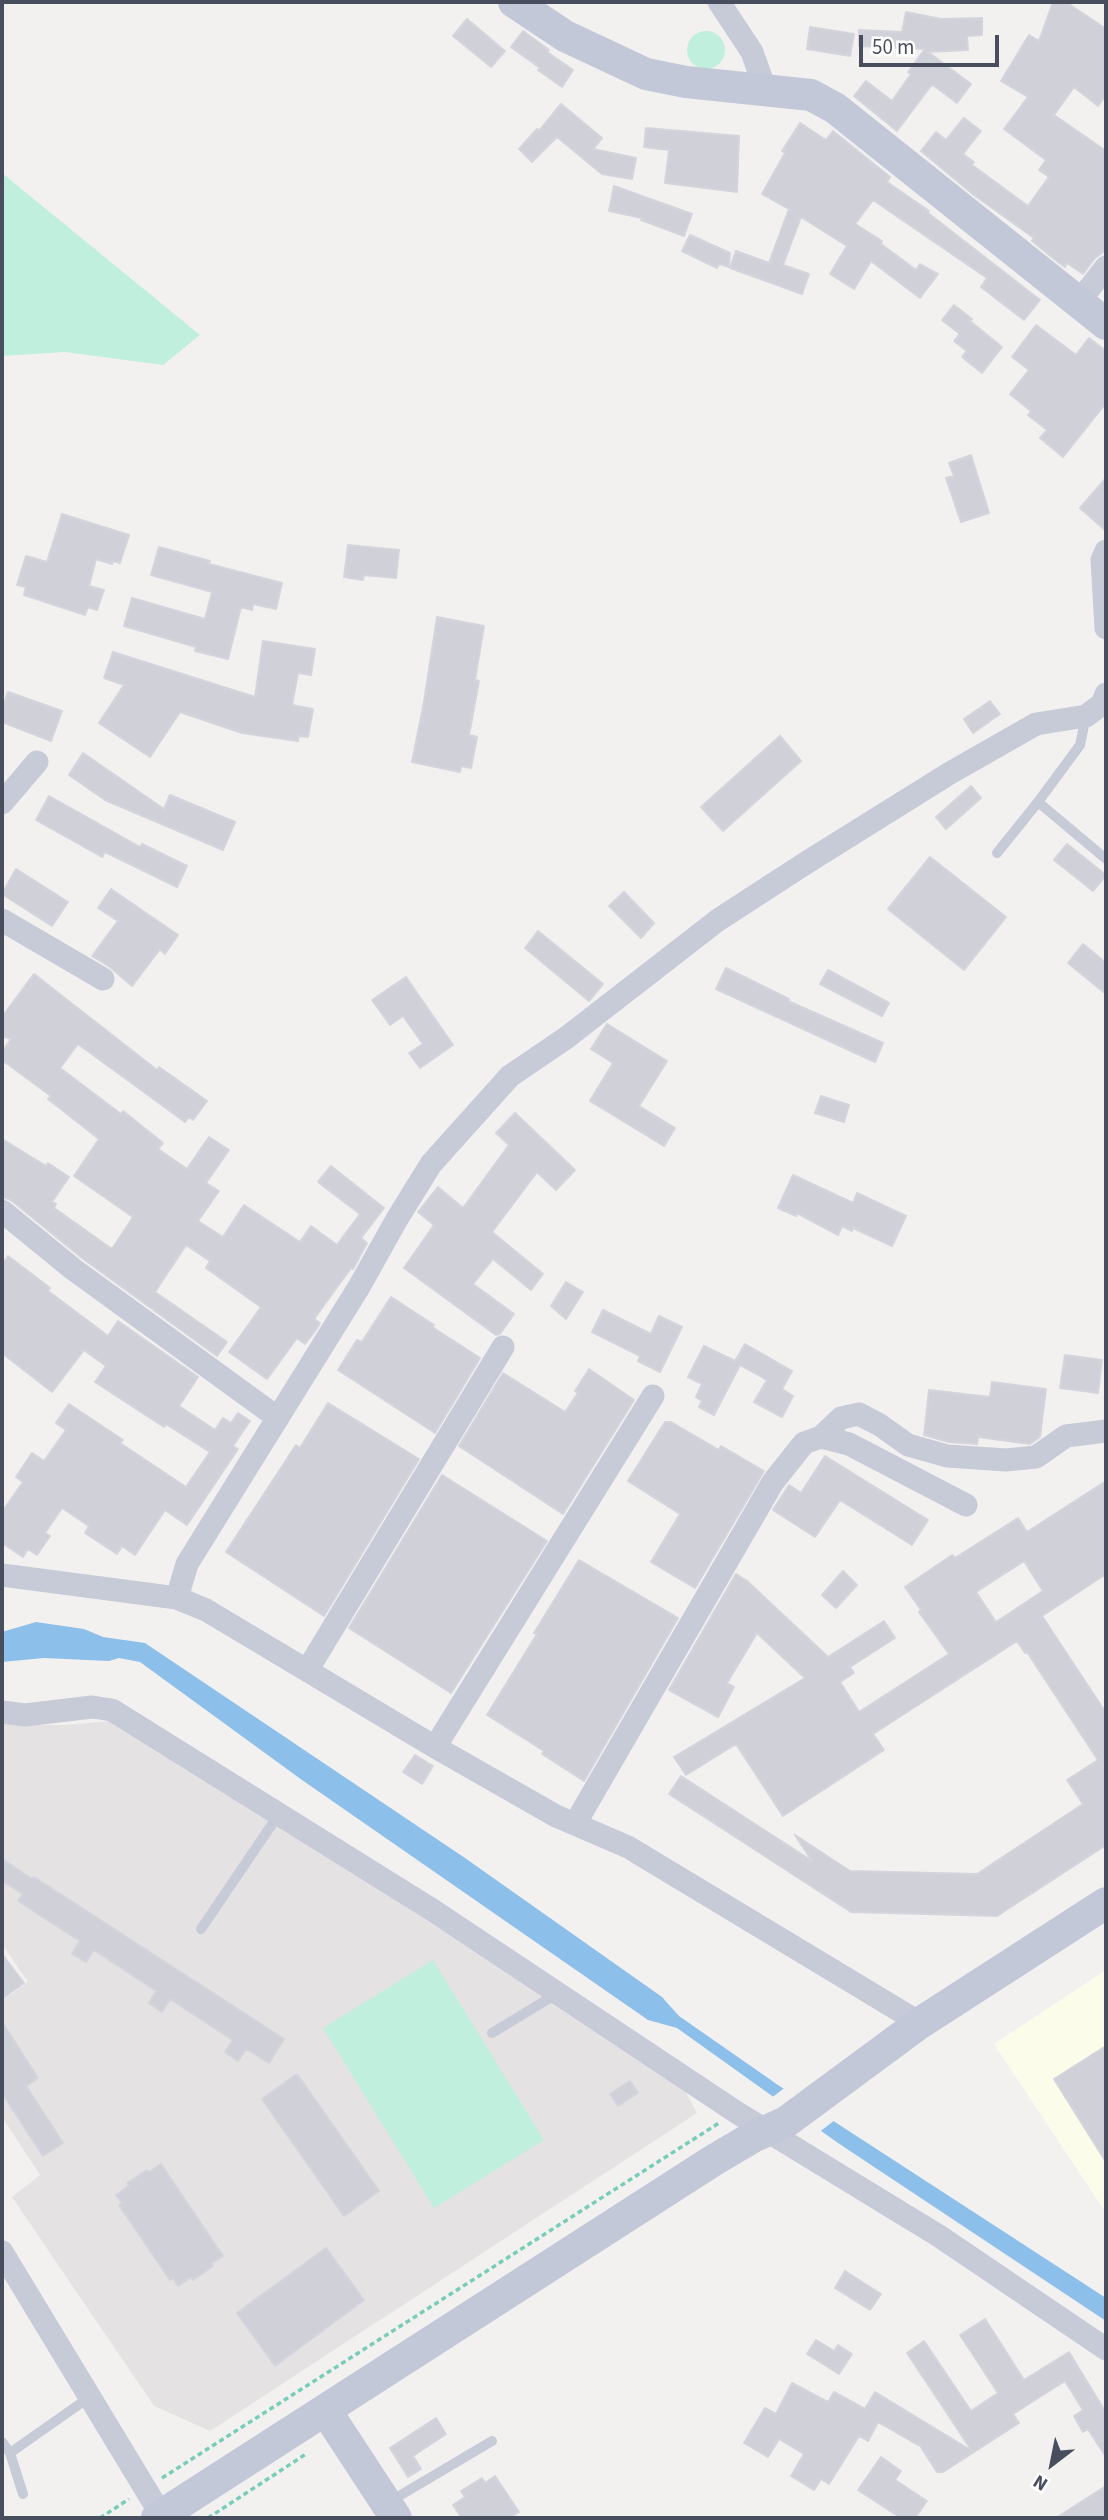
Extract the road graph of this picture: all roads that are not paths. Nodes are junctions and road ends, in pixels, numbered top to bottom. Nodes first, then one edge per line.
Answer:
1 (514, 2) edge
2 (719, 2) edge
3 (765, 89) junction
4 (1106, 267) edge
5 (1078, 303) junction
6 (1106, 324) edge
7 (1106, 551) edge
8 (1106, 628) edge
9 (1106, 694) edge
10 (1086, 716) junction
11 (37, 762) dead end
12 (1038, 802) junction
13 (2, 803) edge
14 (997, 853) dead end
15 (1106, 859) edge
16 (2, 920) edge
17 (103, 979) dead end
18 (2, 1211) edge
19 (503, 1347) dead end
20 (653, 1396) dead end
21 (278, 1418) junction
22 (1106, 1431) edge
23 (821, 1437) junction
24 (966, 1505) dead end
25 (2, 1575) edge
26 (177, 1598) junction
27 (308, 1669) junction
28 (2, 1712) edge
29 (435, 1747) junction
30 (279, 1814) junction
31 (575, 1824) junction
32 (1106, 1903) edge
33 (201, 1929) dead end
34 (558, 1993) junction
35 (920, 2023) junction
36 (492, 2033) dead end
37 (776, 2127) junction
38 (2, 2252) edge
39 (1106, 2349) edge
40 (91, 2396) junction
41 (326, 2411) junction
42 (492, 2441) dead end
43 (2, 2442) edge
44 (10, 2453) junction
45 (23, 2494) dead end
46 (391, 2511) edge
47 (160, 2517) edge

1 - 3 street
2 - 3 street
3 - 5 street
4 - 5 street
5 - 6 street
7 - 8 street
9 - 10 street
10 - 12 lane
10 - 21 street
11 - 13 street
12 - 14 lane
12 - 15 lane
16 - 17 street
18 - 21 street
19 - 27 street
20 - 29 street
21 - 26 street
22 - 23 street
23 - 24 street
23 - 31 street
25 - 26 street
26 - 27 street
27 - 29 street
28 - 30 street
29 - 31 street
30 - 33 lane
30 - 34 street
31 - 35 street
32 - 35 street
34 - 36 lane
34 - 37 street
35 - 37 street
37 - 39 street
37 - 41 street
38 - 40 street
40 - 44 lane
40 - 47 street
41 - 46 street
41 - 47 street
42 - 46 lane
43 - 44 lane
44 - 45 lane

